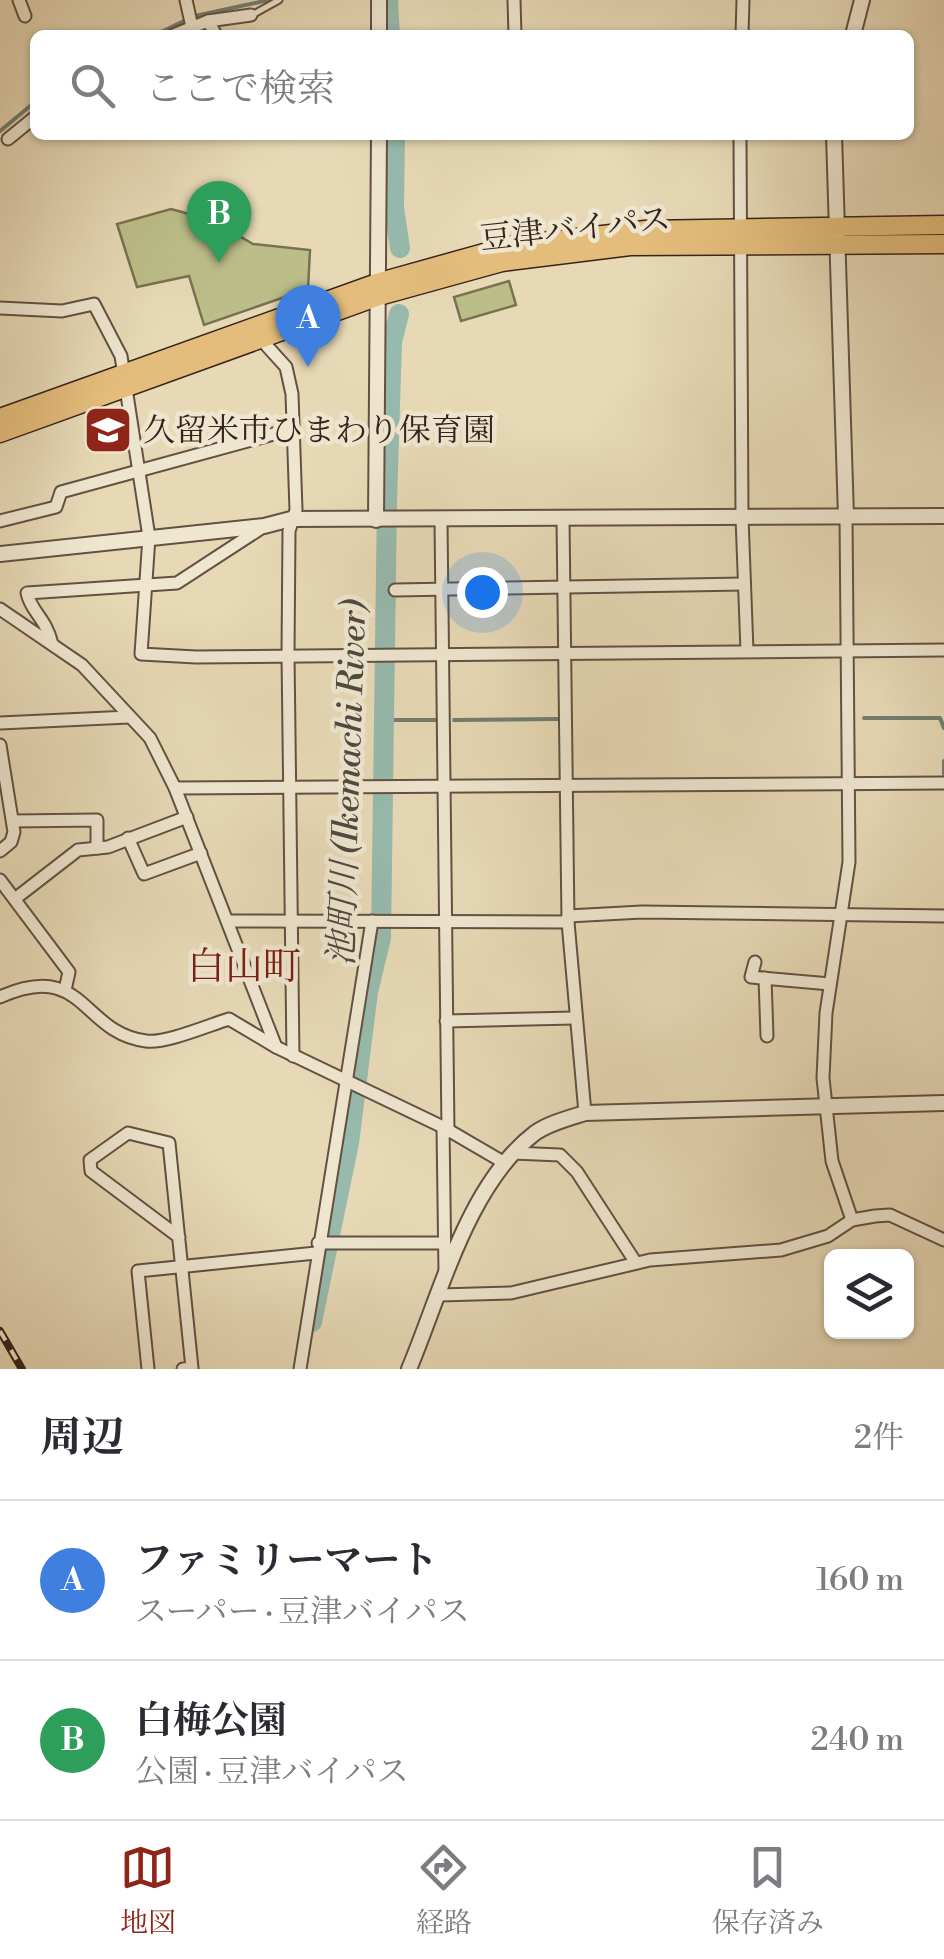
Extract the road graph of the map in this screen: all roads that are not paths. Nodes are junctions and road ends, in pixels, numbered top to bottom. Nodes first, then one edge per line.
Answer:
1 (19, 0) edge
2 (186, 0) edge
3 (279, 0) edge
4 (379, 0) edge
5 (514, 0) edge
6 (743, 0) edge
7 (862, 0) edge
8 (25, 16) dead end
9 (251, 16) joint
10 (208, 21) junction
11 (192, 27) junction
12 (185, 30) edge
13 (213, 30) edge
14 (379, 30) edge
15 (516, 30) edge
16 (742, 30) edge
17 (854, 30) edge
18 (30, 121) edge
19 (8, 139) dead end
20 (379, 140) edge
21 (740, 140) edge
22 (834, 140) edge
23 (944, 225) edge
24 (738, 235) junction
25 (835, 235) junction
26 (944, 244) edge
27 (380, 289) junction
28 (0, 308) edge
29 (256, 333) junction
30 (126, 380) junction
31 (0, 418) edge
32 (292, 429) junction
33 (0, 433) edge
34 (136, 468) junction
35 (944, 516) edge
36 (742, 517) junction
37 (846, 517) junction
38 (292, 519) junction
39 (564, 519) junction
40 (376, 520) junction
41 (0, 521) edge
42 (442, 521) junction
43 (264, 526) junction
44 (149, 538) junction
45 (0, 554) edge
46 (744, 584) junction
47 (148, 585) junction
48 (565, 588) junction
49 (395, 590) dead end
50 (443, 590) junction
51 (0, 609) edge
52 (52, 644) junction
53 (845, 650) junction
54 (944, 650) edge
55 (444, 652) junction
56 (748, 652) junction
57 (288, 654) junction
58 (566, 654) junction
59 (129, 717) junction
60 (0, 724) edge
61 (0, 746) edge
62 (848, 782) junction
63 (944, 783) edge
64 (444, 785) junction
65 (566, 785) junction
66 (289, 786) junction
67 (175, 788) junction
68 (186, 817) junction
69 (12, 821) junction
70 (128, 838) junction
71 (97, 848) junction
72 (0, 851) edge
73 (201, 853) junction
74 (0, 880) edge
75 (16, 898) junction
76 (840, 916) junction
77 (944, 916) edge
78 (568, 919) junction
79 (228, 921) junction
80 (372, 921) junction
81 (291, 922) junction
82 (444, 922) junction
83 (755, 962) dead end
84 (764, 978) junction
85 (830, 984) junction
86 (65, 990) junction
87 (0, 997) edge
88 (574, 1018) junction
89 (446, 1021) junction
90 (767, 1036) dead end
91 (276, 1047) junction
92 (293, 1056) junction
93 (349, 1079) junction
94 (944, 1102) edge
95 (826, 1104) junction
96 (586, 1114) junction
97 (446, 1129) junction
98 (508, 1158) junction
99 (852, 1220) junction
100 (179, 1237) junction
101 (944, 1240) edge
102 (444, 1243) junction
103 (317, 1248) junction
104 (636, 1264) junction
105 (182, 1266) junction
106 (443, 1288) junction
107 (148, 1369) edge
108 (183, 1369) edge
109 (300, 1369) edge
110 (409, 1369) edge

1 - 8 street
2 - 11 street
3 - 9 lane
4 - 14 street
5 - 15 street
6 - 16 street
7 - 17 street
9 - 10 street
10 - 11 street
10 - 13 street
11 - 12 street
18 - 19 street
20 - 27 street
21 - 24 street
22 - 25 street
23 - 25 highway, 豆津バイパス
24 - 25 highway, 豆津バイパス
24 - 27 highway, 豆津バイパス
24 - 36 street
25 - 26 highway, 豆津バイパス
25 - 37 street
27 - 29 highway, 豆津バイパス
27 - 40 street
28 - 30 street
29 - 30 highway, 豆津バイパス
29 - 32 street
30 - 31 highway, 豆津バイパス
30 - 33 highway, 豆津バイパス
30 - 34 street
32 - 34 street
32 - 38 street
34 - 41 street
34 - 44 street
35 - 37 street
36 - 37 street
36 - 39 street
36 - 46 street
37 - 53 street
38 - 40 street
38 - 43 street
38 - 57 street
39 - 42 street
39 - 48 street
40 - 42 street
42 - 50 street
43 - 44 street
43 - 47 street
44 - 45 street
44 - 47 street
46 - 48 street
46 - 56 street
47 - 52 street
47 - 57 street
48 - 50 street
48 - 58 street
49 - 50 street
50 - 55 street
51 - 52 street
52 - 59 street
53 - 54 street
53 - 56 street
53 - 62 street
55 - 57 street
55 - 58 street
55 - 64 street
56 - 58 street
57 - 66 street
58 - 65 street
59 - 60 street
59 - 67 street
61 - 69 street
62 - 63 street
62 - 65 street
62 - 76 street
64 - 65 street
64 - 66 street
64 - 82 street
65 - 78 street
66 - 67 street
66 - 81 street
67 - 68 street
68 - 70 street
68 - 73 street
69 - 71 street
69 - 72 street
70 - 71 street
70 - 73 street
71 - 75 street
73 - 79 street
74 - 75 street
75 - 86 street
76 - 77 street
76 - 78 street
76 - 85 street
78 - 82 street
78 - 88 street
79 - 81 street
79 - 91 street
80 - 81 street
80 - 82 street
80 - 93 street
81 - 92 street
82 - 89 street
83 - 84 street
84 - 85 street
84 - 90 street
85 - 95 street
86 - 87 street
86 - 91 street
88 - 89 street
88 - 96 street
89 - 97 street
91 - 92 street
92 - 93 street
93 - 97 street
93 - 103 street
94 - 95 street
95 - 96 street
95 - 99 street
96 - 98 street
97 - 98 street
97 - 102 street
98 - 104 street
98 - 106 street
99 - 101 street
99 - 104 street
100 - 100 street
100 - 105 street
102 - 103 street
102 - 106 street
103 - 105 street
103 - 109 street
104 - 106 street
105 - 107 street
105 - 108 street
106 - 110 street

